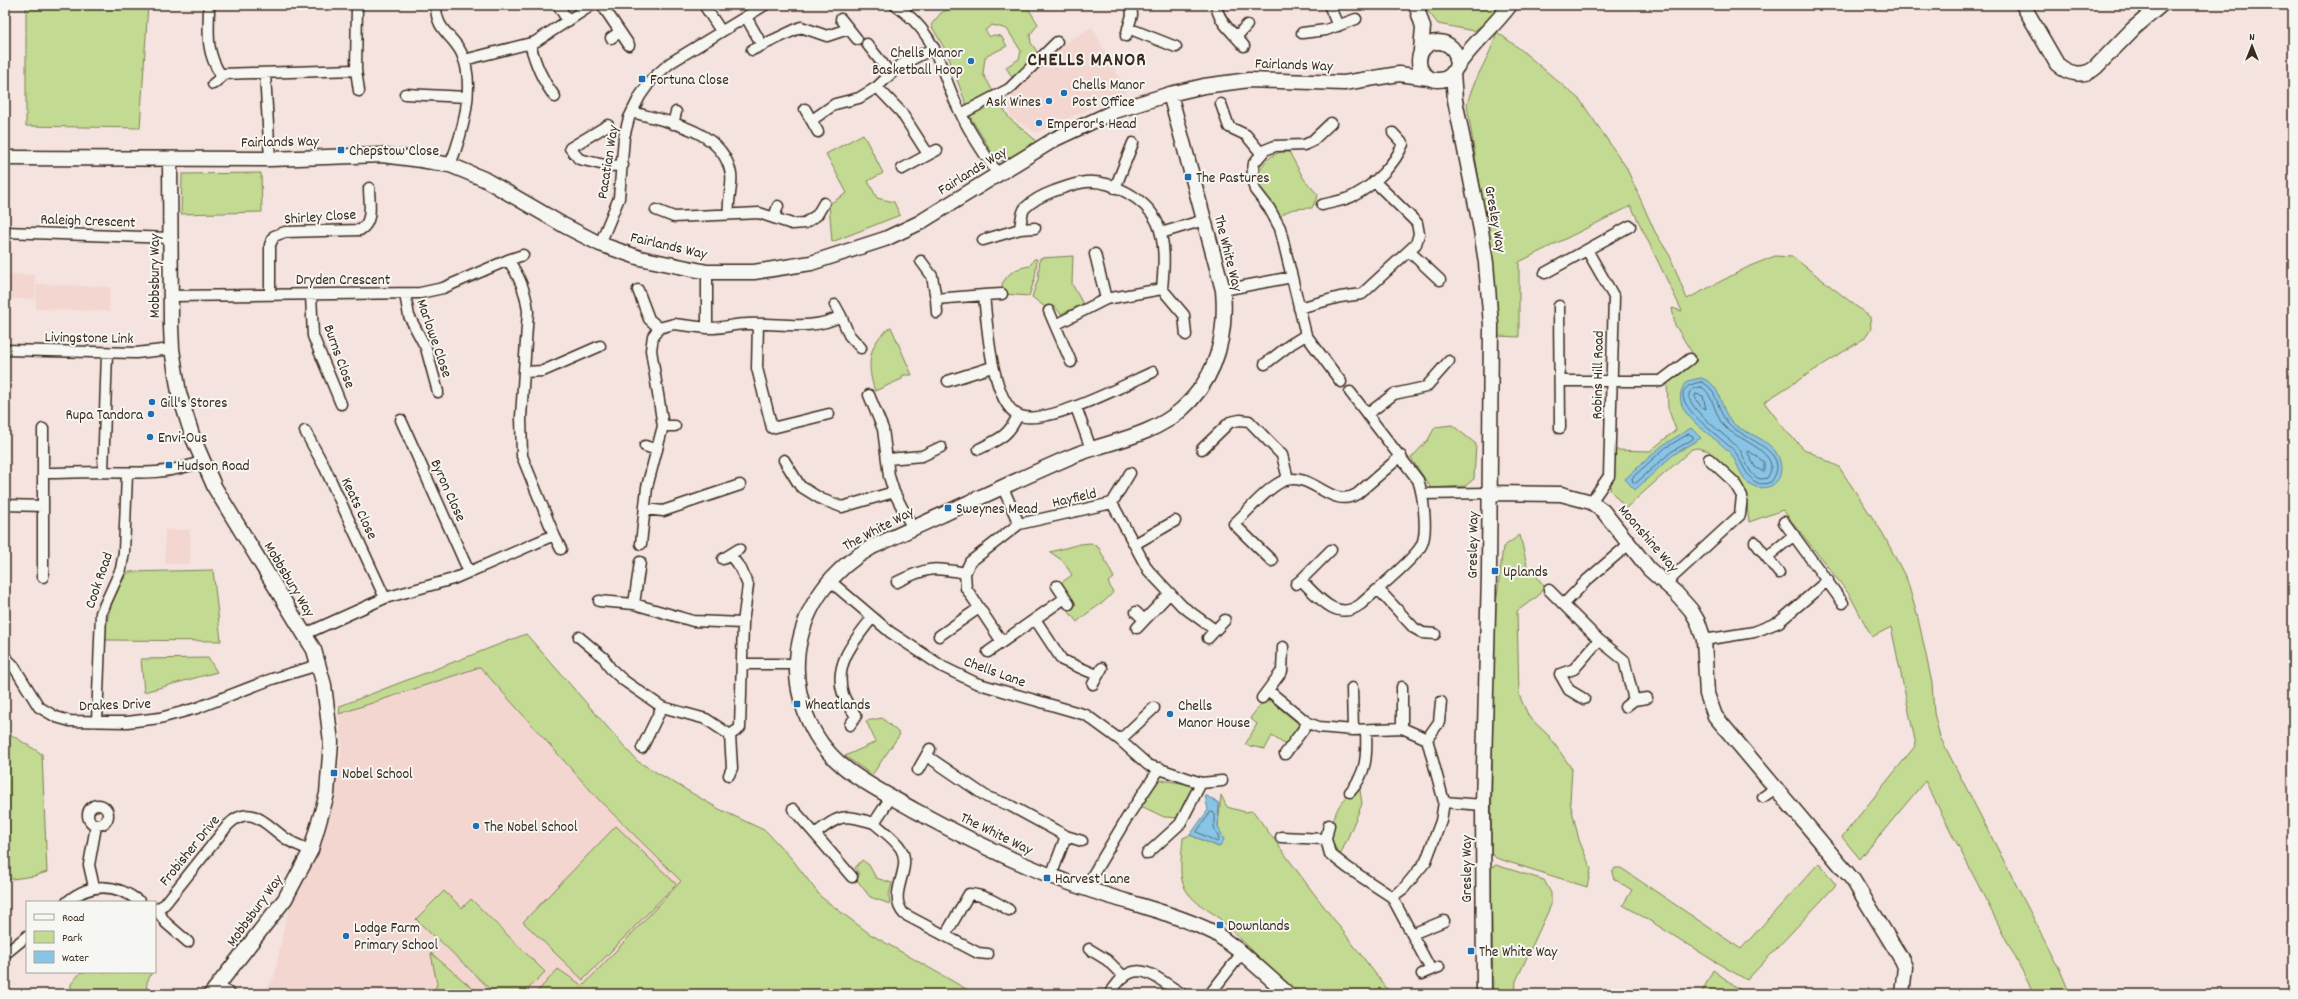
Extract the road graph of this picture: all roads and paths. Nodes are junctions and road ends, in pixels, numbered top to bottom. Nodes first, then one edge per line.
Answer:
1 (209, 5) edge
2 (357, 5) edge
3 (436, 5) edge
4 (558, 5) edge
5 (592, 5) edge
6 (602, 5) edge
7 (704, 5) edge
8 (765, 5) edge
9 (895, 5) edge
10 (1131, 5) edge
11 (1216, 5) edge
12 (1329, 5) edge
13 (1510, 5) edge
14 (2023, 5) edge
15 (2161, 5) edge
16 (1418, 10) edge
17 (746, 16) junction
18 (841, 19) dead end
19 (1356, 19) dead end
20 (568, 21) junction
21 (1246, 26) dead end
22 (1338, 26) junction
23 (848, 29) junction
24 (721, 31) junction
25 (620, 32) junction
26 (1302, 33) dead end
27 (1236, 37) junction
28 (611, 38) dead end
29 (858, 39) dead end
30 (1477, 41) junction
31 (1057, 42) dead end
32 (530, 44) junction
33 (867, 44) dead end
34 (1447, 44) junction
35 (629, 45) dead end
36 (762, 45) junction
37 (1244, 46) dead end
38 (1176, 47) dead end
39 (934, 48) junction
40 (752, 50) dead end
41 (1420, 52) junction
42 (464, 60) junction
43 (356, 70) junction
44 (1454, 71) junction
45 (890, 73) junction
46 (265, 74) junction
47 (1399, 74) junction
48 (224, 75) junction
49 (1432, 79) junction
50 (213, 84) dead end
51 (877, 87) junction
52 (359, 91) dead end
53 (405, 94) dead end
54 (1170, 94) junction
55 (467, 97) junction
56 (555, 97) dead end
57 (1455, 100) junction
58 (1221, 104) dead end
59 (805, 109) dead end
60 (632, 112) junction
61 (676, 112) dead end
62 (960, 114) junction
63 (812, 120) junction
64 (1331, 123) dead end
65 (673, 124) junction
66 (608, 125) dead end
67 (818, 132) dead end
68 (1393, 133) dead end
69 (1133, 143) dead end
70 (1261, 153) junction
71 (5, 158) edge
72 (170, 159) junction
73 (270, 159) junction
74 (450, 165) junction
75 (622, 165) junction
76 (902, 169) dead end
77 (998, 174) junction
78 (1374, 181) junction
79 (370, 188) dead end
80 (1115, 188) junction
81 (824, 203) dead end
82 (1322, 205) dead end
83 (778, 206) dead end
84 (729, 214) junction
85 (661, 215) dead end
86 (774, 217) junction
87 (1204, 220) junction
88 (1630, 226) dead end
89 (1035, 228) dead end
90 (1020, 229) junction
91 (5, 232) edge
92 (1160, 233) junction
93 (170, 238) junction
94 (983, 240) dead end
95 (600, 244) junction
96 (1587, 250) junction
97 (1410, 252) junction
98 (1095, 254) dead end
99 (523, 255) dead end
100 (508, 260) junction
101 (921, 261) dead end
102 (707, 272) junction
103 (1545, 273) dead end
104 (1292, 277) junction
105 (1440, 280) dead end
106 (1162, 288) junction
107 (638, 290) dead end
108 (1223, 290) junction
109 (405, 294) junction
110 (1002, 294) dead end
111 (270, 295) junction
112 (311, 295) junction
113 (984, 295) junction
114 (170, 296) junction
115 (936, 298) junction
116 (1106, 298) junction
117 (835, 304) dead end
118 (1559, 306) dead end
119 (1299, 308) junction
120 (1049, 311) dead end
121 (937, 313) dead end
122 (841, 316) junction
123 (758, 324) junction
124 (1055, 325) junction
125 (659, 328) junction
126 (707, 328) junction
127 (1306, 335) junction
128 (1186, 336) dead end
129 (600, 346) dead end
130 (862, 348) dead end
131 (172, 349) junction
132 (5, 350) edge
133 (107, 353) junction
134 (1690, 359) dead end
135 (1449, 361) dead end
136 (1071, 362) dead end
137 (1265, 364) dead end
138 (992, 367) junction
139 (524, 372) junction
140 (1153, 372) dead end
141 (948, 381) dead end
142 (1560, 381) junction
143 (1341, 382) dead end
144 (1613, 382) junction
145 (438, 392) dead end
146 (1350, 392) dead end
147 (869, 395) dead end
148 (341, 404) dead end
149 (1076, 407) junction
150 (1368, 413) junction
151 (829, 414) dead end
152 (1018, 415) junction
153 (401, 420) dead end
154 (663, 426) junction
155 (675, 426) dead end
156 (1560, 428) dead end
157 (43, 429) dead end
158 (306, 431) dead end
159 (645, 446) dead end
160 (941, 447) dead end
161 (979, 449) dead end
162 (1091, 449) junction
163 (1202, 449) dead end
164 (657, 450) junction
165 (1401, 456) junction
166 (888, 459) junction
167 (202, 460) junction
168 (784, 460) dead end
169 (1709, 460) dead end
170 (102, 472) junction
171 (44, 473) junction
172 (1130, 473) dead end
173 (128, 474) junction
174 (1288, 479) junction
175 (740, 485) dead end
176 (1003, 488) junction
177 (894, 492) junction
178 (1490, 493) junction
179 (1422, 494) junction
180 (1591, 502) junction
181 (1112, 503) junction
182 (5, 505) edge
183 (43, 506) junction
184 (645, 509) junction
185 (1167, 522) dead end
186 (1784, 522) dead end
187 (1019, 524) junction
188 (913, 529) junction
189 (554, 535) junction
190 (1794, 535) junction
191 (1755, 542) dead end
192 (641, 544) dead end
193 (1135, 544) junction
194 (1629, 544) junction
195 (561, 548) dead end
196 (739, 549) dead end
197 (1331, 550) dead end
198 (1767, 557) junction
199 (1272, 561) dead end
200 (640, 562) dead end
201 (469, 572) junction
202 (965, 573) junction
203 (1779, 573) dead end
204 (43, 577) dead end
205 (1828, 580) junction
206 (830, 581) junction
207 (897, 582) dead end
208 (1665, 584) junction
209 (1057, 586) dead end
210 (1378, 589) junction
211 (1549, 590) dead end
212 (1170, 593) junction
213 (385, 598) junction
214 (599, 601) dead end
215 (1843, 602) dead end
216 (634, 604) junction
217 (1564, 604) junction
218 (979, 608) junction
219 (1136, 612) dead end
220 (872, 618) junction
221 (1035, 619) junction
222 (1144, 620) junction
223 (1225, 620) dead end
224 (744, 623) junction
225 (1137, 628) dead end
226 (1215, 630) junction
227 (1435, 634) dead end
228 (303, 635) junction
229 (939, 636) dead end
230 (579, 637) dead end
231 (1208, 638) dead end
232 (1599, 640) junction
233 (1704, 640) junction
234 (1002, 642) junction
235 (1283, 646) dead end
236 (988, 652) dead end
237 (5, 657) edge
238 (743, 664) junction
239 (796, 664) junction
240 (318, 665) junction
241 (1097, 676) dead end
242 (1402, 687) dead end
243 (1352, 688) dead end
244 (1647, 698) dead end
245 (1584, 699) dead end
246 (1634, 700) junction
247 (1441, 702) dead end
248 (662, 707) junction
249 (1625, 707) dead end
250 (1154, 708) dead end
251 (97, 721) junction
252 (1308, 723) junction
253 (850, 725) dead end
254 (1402, 728) junction
255 (1353, 730) junction
256 (1366, 730) junction
257 (730, 735) junction
258 (1427, 738) junction
259 (1120, 740) junction
260 (642, 748) dead end
261 (1285, 754) dead end
262 (1160, 768) junction
263 (918, 770) dead end
264 (729, 775) dead end
265 (1222, 780) dead end
266 (1201, 783) junction
267 (1776, 788) junction
268 (1350, 792) dead end
269 (1763, 796) dead end
270 (891, 797) junction
271 (1444, 802) junction
272 (1483, 805) junction
273 (793, 809) dead end
274 (874, 823) junction
275 (1329, 825) dead end
276 (96, 826) dead end
277 (815, 834) junction
278 (1066, 836) junction
279 (1281, 837) dead end
280 (1326, 839) junction
281 (1082, 841) dead end
282 (311, 850) junction
283 (1147, 854) dead end
284 (1052, 876) junction
285 (852, 877) dead end
286 (94, 888) junction
287 (1085, 888) junction
288 (1392, 897) junction
289 (68, 901) edge
290 (138, 901) edge
291 (156, 910) edge
292 (1009, 910) dead end
293 (1441, 920) dead end
294 (946, 934) junction
295 (1412, 934) junction
296 (26, 937) edge
297 (188, 942) dead end
298 (1089, 949) dead end
299 (1242, 953) junction
300 (5, 954) edge
301 (988, 954) dead end
302 (1431, 970) dead end
303 (1123, 976) junction
304 (214, 989) edge
305 (230, 994) edge
306 (1110, 994) edge
307 (1182, 994) edge
308 (1210, 994) edge
309 (1288, 994) edge
310 (1484, 994) edge
311 (1902, 994) edge

1 - 48 street
2 - 43 street
3 - 42 street
4 - 20 street
5 - 20 street
6 - 25 street
7 - 24 street
8 - 17 street, Pacatian Way
9 - 39 street
10 - 38 street
11 - 27 street
12 - 22 street
13 - 30 street
14 - 15 street
16 - 34 street
16 - 41 street
17 - 24 street, Pacatian Way
17 - 36 street
18 - 23 street
19 - 22 street
20 - 32 street
21 - 27 street
22 - 26 street
23 - 29 street
23 - 36 street
24 - 60 street, Pacatian Way
25 - 28 street
25 - 35 street
27 - 37 street
30 - 34 street
30 - 44 street
31 - 62 street
32 - 42 street
32 - 56 street
33 - 45 street
34 - 41 street
34 - 44 street
36 - 40 street
39 - 45 street
39 - 62 street
41 - 47 street
41 - 49 street
42 - 55 street
43 - 46 street
43 - 52 street
44 - 49 street
44 - 57 street, Gresley Way
45 - 51 street
46 - 48 street
46 - 73 street
47 - 49 street, Fairlands Way
47 - 54 street, Fairlands Way
48 - 50 street
49 - 57 street
51 - 63 street
51 - 76 street
53 - 55 street
54 - 77 street, Fairlands Way
54 - 87 street, The White Way
55 - 74 street
57 - 178 street, Gresley Way
58 - 70 street
59 - 63 street
60 - 65 street
60 - 75 street, Pacatian Way
61 - 65 street
62 - 77 street
63 - 67 street
64 - 70 street
65 - 84 street
66 - 75 street
68 - 78 street
69 - 80 street
70 - 104 street
71 - 72 street, Fairlands Way
72 - 73 street, Fairlands Way
72 - 93 street, Mobbsbury Way
73 - 74 street, Fairlands Way
74 - 95 street, Fairlands Way
75 - 95 street, Pacatian Way
77 - 102 street, Fairlands Way
78 - 82 street
78 - 97 street
79 - 111 street, Shirley Close
80 - 90 street
80 - 92 street
81 - 86 street
83 - 86 street
84 - 85 street
84 - 86 street
87 - 92 street
87 - 108 street, The White Way
88 - 96 street
89 - 90 street
90 - 94 street
91 - 93 street, Raleigh Crescent
92 - 106 street
93 - 114 street, Mobbsbury Way
95 - 102 street, Fairlands Way
96 - 103 street
96 - 144 street, Robins Hill Road
97 - 105 street
97 - 119 street
98 - 116 street
99 - 100 street, Dryden Crescent
100 - 109 street, Dryden Crescent
100 - 139 street
101 - 115 street
102 - 126 street
104 - 108 street
104 - 119 street
106 - 116 street
106 - 128 street
107 - 125 street
108 - 162 street, The White Way
109 - 112 street, Dryden Crescent
109 - 145 street, Marlowe Close
110 - 113 street
111 - 112 street, Dryden Crescent
111 - 114 street, Dryden Crescent
112 - 148 street, Burns Close
113 - 115 street
113 - 138 street
114 - 131 street, Mobbsbury Way
115 - 121 street
116 - 124 street
117 - 122 street
118 - 142 street
119 - 127 street
120 - 124 street
122 - 123 street
122 - 130 street
123 - 126 street
123 - 151 street
124 - 136 street
125 - 126 street
125 - 154 street
127 - 137 street
127 - 143 street
129 - 139 street
131 - 133 street, Livingstone Link
131 - 167 street, Mobbsbury Way
132 - 133 street, Livingstone Link
133 - 170 street
134 - 144 street
135 - 150 street
138 - 141 street
138 - 152 street
139 - 189 street
140 - 149 street
142 - 144 street
142 - 156 street
144 - 180 street, Robins Hill Road
146 - 150 street
147 - 166 street
149 - 152 street
149 - 162 street
150 - 165 street
152 - 161 street
153 - 201 street, Byron Close
154 - 155 street
154 - 164 street
157 - 171 street
158 - 213 street, Keats Close
159 - 164 street
160 - 166 street
162 - 176 street, The White Way
163 - 174 street
164 - 184 street
165 - 174 street
165 - 179 street
166 - 177 street
167 - 173 street
167 - 228 street, Mobbsbury Way
168 - 177 street
169 - 208 street
170 - 171 street
170 - 173 street
171 - 183 street
172 - 181 street, Hayfield
173 - 251 street, Cook Road
174 - 199 street
175 - 184 street
176 - 187 street
176 - 188 street, The White Way
177 - 188 street
178 - 179 street
178 - 180 street, Moonshine Way
178 - 272 street, Gresley Way
179 - 210 street
180 - 194 street, Moonshine Way
181 - 187 street, Hayfield
181 - 193 street, Hayfield
182 - 183 street
183 - 204 street
184 - 192 street
185 - 193 street
186 - 190 street
187 - 202 street, Hayfield
188 - 206 street, The White Way
189 - 195 street
189 - 201 street
190 - 198 street
190 - 205 street
191 - 198 street
193 - 212 street, Hayfield
194 - 208 street, Moonshine Way
194 - 217 street
196 - 224 street
197 - 210 street
198 - 203 street
200 - 216 street
201 - 213 street
202 - 207 street
202 - 218 street
205 - 215 street
205 - 233 street
206 - 220 street, Chells Lane
206 - 239 street, The White Way
208 - 233 street, Moonshine Way
209 - 221 street
210 - 227 street
211 - 217 street
212 - 222 street
212 - 226 street, Hayfield
213 - 228 street
214 - 216 street
216 - 224 street
217 - 232 street
218 - 229 street
218 - 234 street
219 - 222 street
220 - 253 street
220 - 259 street, Chells Lane
221 - 234 street
221 - 241 street
222 - 225 street
223 - 226 street
224 - 238 street
226 - 231 street
228 - 240 street, Mobbsbury Way
230 - 248 street
232 - 245 street
232 - 246 street
233 - 267 street, Moonshine Way
234 - 236 street
235 - 252 street
237 - 251 street, Drakes Drive
238 - 239 street
238 - 257 street
239 - 270 street, The White Way
240 - 251 street, Drakes Drive
240 - 282 street, Mobbsbury Way
242 - 254 street
243 - 255 street
244 - 246 street
246 - 249 street
247 - 258 street
248 - 257 street
248 - 260 street
250 - 259 street
252 - 255 street
252 - 261 street
254 - 256 street
254 - 258 street
255 - 256 street
256 - 268 street
257 - 264 street
258 - 271 street
259 - 262 street, Chells Lane
262 - 266 street, Chells Lane
262 - 287 street
263 - 278 street
265 - 266 street, Chells Lane
266 - 283 street
267 - 269 street
267 - 311 street
270 - 274 street
270 - 284 street, The White Way
271 - 272 street
271 - 288 street
272 - 310 street, Gresley Way
273 - 277 street
274 - 277 street
274 - 294 street
275 - 280 street
276 - 286 street
277 - 285 street
278 - 281 street
278 - 284 street
279 - 280 street
280 - 288 street
282 - 291 street, Frobisher Drive
282 - 304 street, Mobbsbury Way
284 - 287 street, The White Way
286 - 289 street
286 - 290 street
287 - 299 street, The White Way
288 - 295 street
291 - 297 street, Frobisher Drive
292 - 294 street
293 - 295 street
294 - 301 street
295 - 302 street
296 - 300 street
298 - 303 street
299 - 308 street
299 - 309 street, The White Way
303 - 306 street
303 - 307 street
304 - 305 street

